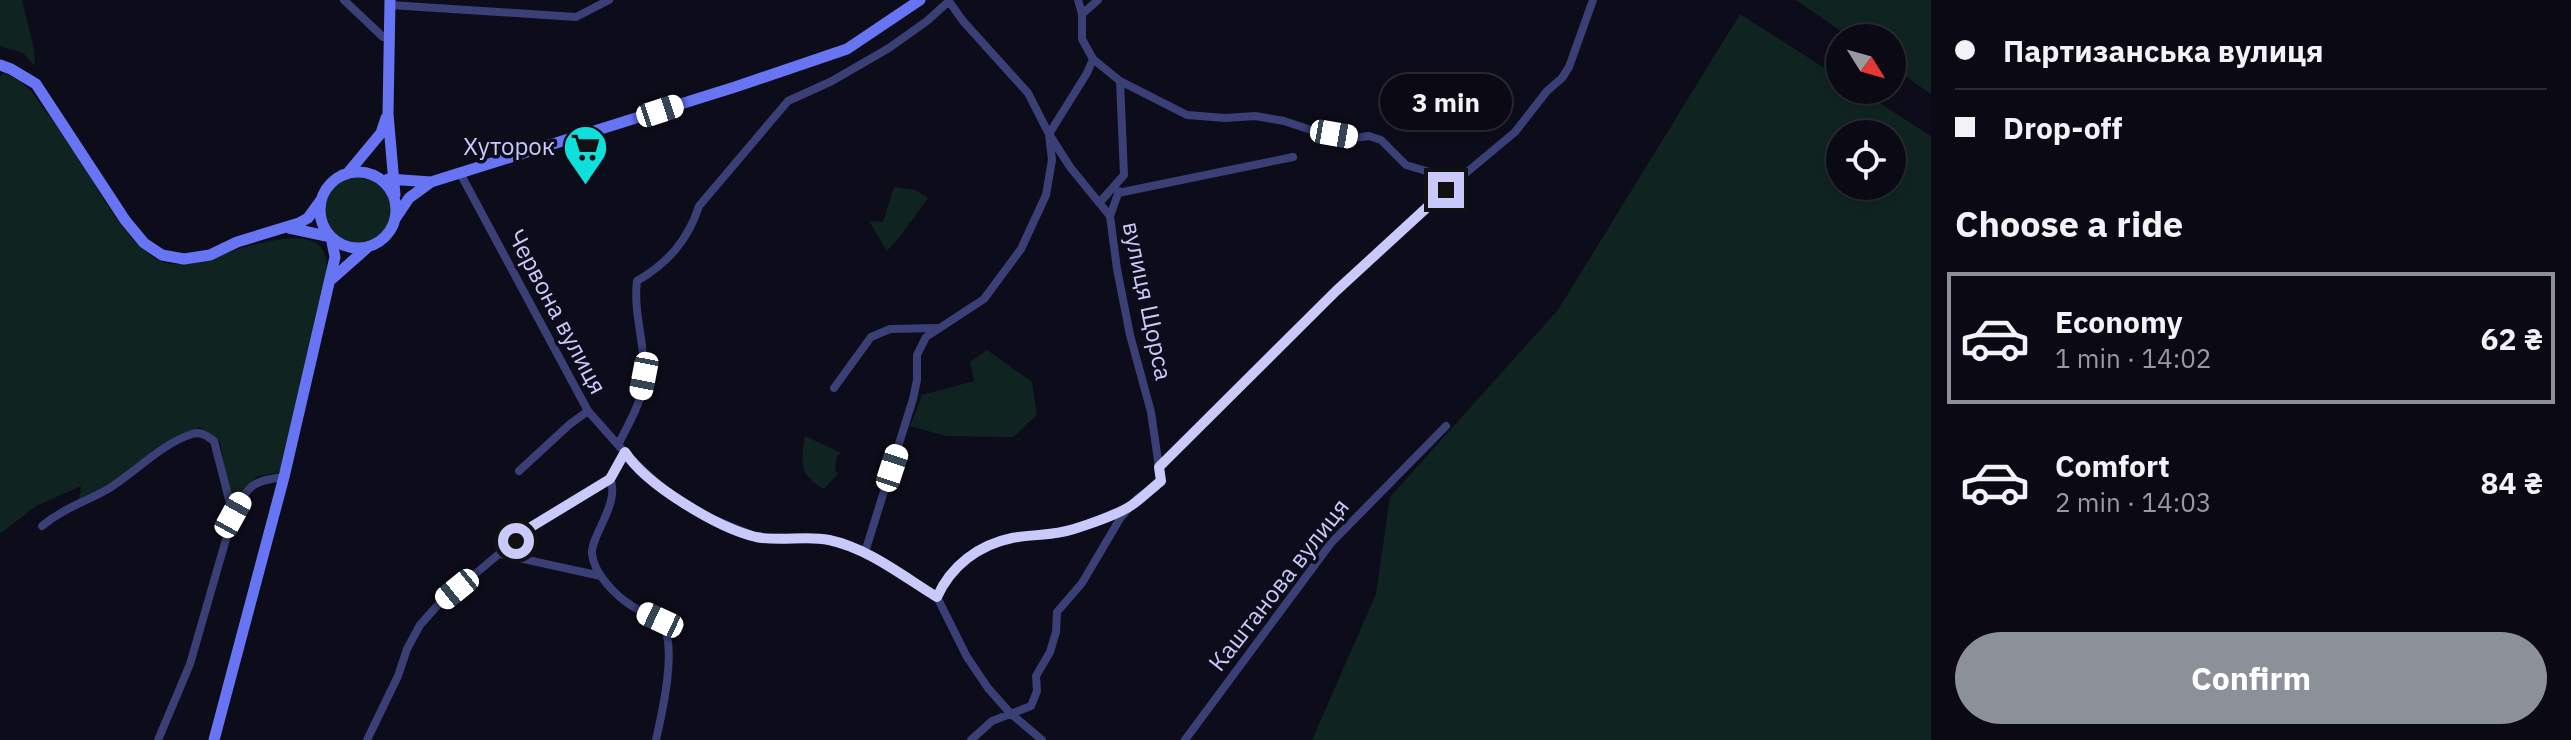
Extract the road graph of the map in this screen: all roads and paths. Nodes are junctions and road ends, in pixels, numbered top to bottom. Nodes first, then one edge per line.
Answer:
1 (344, 0) edge
2 (609, 0) edge
3 (920, 0) edge
4 (1078, 0) edge
5 (1098, 0) edge
6 (1593, 0) edge
7 (949, 1) edge
8 (390, 2) edge
9 (1082, 14) junction
10 (388, 37) junction
11 (1093, 59) junction
12 (0, 65) edge
13 (1120, 81) junction
14 (388, 114) junction
15 (1049, 134) junction
16 (1293, 157) dead end
17 (460, 173) junction
18 (347, 174) junction
19 (1124, 175) junction
20 (377, 177) junction
21 (1462, 177) junction
22 (394, 180) junction
23 (431, 182) junction
24 (1118, 193) junction
25 (321, 200) junction
26 (1100, 202) junction
27 (396, 204) junction
28 (1110, 216) junction
29 (395, 219) junction
30 (289, 228) junction
31 (331, 237) junction
32 (368, 247) junction
33 (331, 280) junction
34 (938, 328) junction
35 (834, 388) dead end
36 (588, 411) junction
37 (1446, 426) dead end
38 (621, 448) junction
39 (1159, 467) junction
40 (519, 471) dead end
41 (284, 477) junction
42 (610, 479) junction
43 (1132, 505) junction
44 (233, 515) junction
45 (42, 526) dead end
46 (865, 552) junction
47 (500, 554) junction
48 (602, 577) junction
49 (937, 597) junction
50 (1010, 713) junction
51 (158, 740) edge
52 (214, 740) edge
53 (367, 740) edge
54 (656, 740) edge
55 (971, 740) edge
56 (1042, 740) edge
57 (1185, 740) edge

1 - 10 street
2 - 8 street
3 - 17 street
4 - 9 street
5 - 9 street
6 - 21 street
7 - 15 street, вулиця Щорса
7 - 38 street
8 - 10 street
9 - 11 street
10 - 14 street
11 - 13 street
11 - 15 street
12 - 30 street
13 - 19 street
13 - 21 street
14 - 18 street
14 - 22 street
15 - 26 street, вулиця Щорса
15 - 34 street
16 - 24 street
17 - 23 street
17 - 36 street, Червона вулиця
18 - 20 street
18 - 25 street
19 - 24 street
19 - 26 street
20 - 22 street
20 - 27 street
21 - 39 street
22 - 23 street
22 - 27 street
23 - 29 street
24 - 28 street
25 - 30 street
25 - 31 street
26 - 28 street, вулиця Щорса
27 - 29 street
28 - 39 street, вулиця Щорса
29 - 32 street
30 - 31 street
31 - 32 street
31 - 33 street
32 - 33 street
33 - 41 street
34 - 35 street
34 - 46 street
36 - 38 street, Червона вулиця
36 - 40 street
37 - 57 street, Каштанова вулиця
38 - 42 street
38 - 46 street, Червона вулиця
39 - 43 street
41 - 44 street
41 - 52 street
42 - 47 street
42 - 48 street
43 - 49 street
43 - 50 street
44 - 45 street
44 - 51 street
46 - 49 street, Червона вулиця
47 - 48 street
47 - 53 street
48 - 54 street
49 - 50 street
50 - 55 street
50 - 56 street

